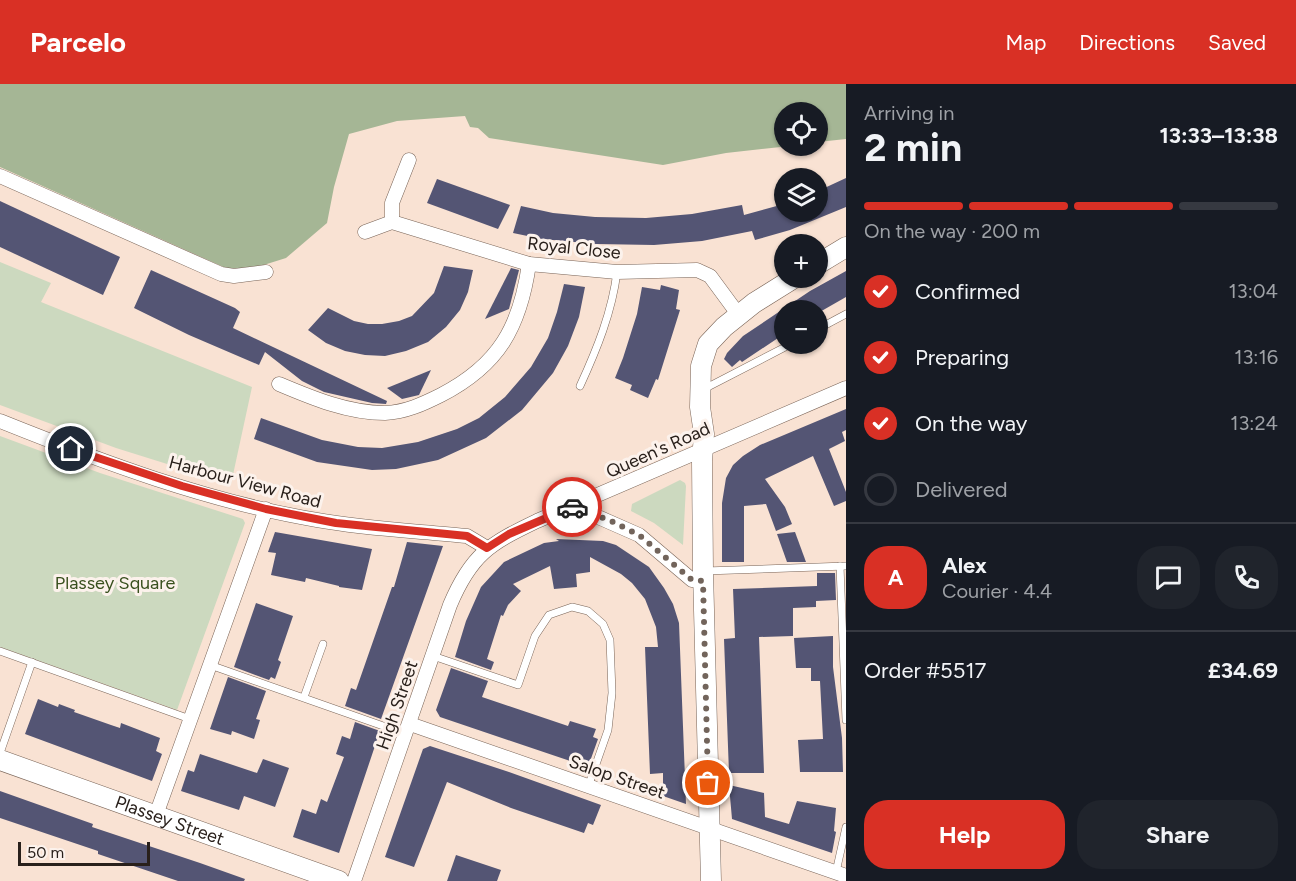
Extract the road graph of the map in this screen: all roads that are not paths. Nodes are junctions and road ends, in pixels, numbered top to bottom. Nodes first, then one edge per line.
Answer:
1 (409, 160) dead end
2 (0, 176) edge
3 (392, 222) junction
4 (365, 232) dead end
5 (846, 247) edge
6 (828, 258) edge
7 (529, 264) junction
8 (266, 272) dead end
9 (617, 272) junction
10 (778, 288) edge
11 (738, 314) junction
12 (846, 314) edge
13 (828, 324) edge
14 (774, 352) edge
15 (279, 384) dead end
16 (580, 386) dead end
17 (846, 388) edge
18 (699, 391) junction
19 (0, 421) edge
20 (704, 449) junction
21 (573, 506) junction
22 (266, 509) junction
23 (487, 548) junction
24 (843, 566) edge
25 (703, 576) junction
26 (323, 644) dead end
27 (0, 651) edge
28 (433, 656) junction
29 (32, 662) junction
30 (210, 665) junction
31 (304, 697) junction
32 (190, 719) junction
33 (846, 720) edge
34 (408, 729) junction
35 (0, 753) edge
36 (0, 760) edge
37 (588, 787) junction
38 (156, 815) junction
39 (846, 827) edge
40 (709, 828) junction
41 (841, 874) edge
42 (339, 881) edge
43 (354, 881) edge
44 (711, 881) edge

1 - 3 street
2 - 8 street
3 - 4 street
3 - 7 street, Royal Close
5 - 6 street
7 - 9 street, Royal Close
7 - 15 street
9 - 11 street, Royal Close
9 - 16 lane
10 - 11 street
11 - 18 street
12 - 13 lane
14 - 18 lane
17 - 20 street, Queen's Road
18 - 20 street
19 - 22 street, Harbour View Road
20 - 21 street, Queen's Road
20 - 25 street
21 - 23 street, Queen's Road
21 - 25 street
22 - 23 street, Harbour View Road
22 - 30 street
23 - 28 street, High Street
24 - 25 lane
24 - 33 lane
25 - 40 street
26 - 31 lane
27 - 29 lane
28 - 34 street, High Street
28 - 37 lane
29 - 32 lane
29 - 35 lane
30 - 31 lane
30 - 32 street
31 - 34 lane
32 - 38 street
34 - 37 street, Salop Street
34 - 43 street, High Street
36 - 38 street, Plassey Street
37 - 40 street, Salop Street
38 - 42 street, Plassey Street
39 - 41 lane
40 - 41 street, Salop Street
40 - 44 street

